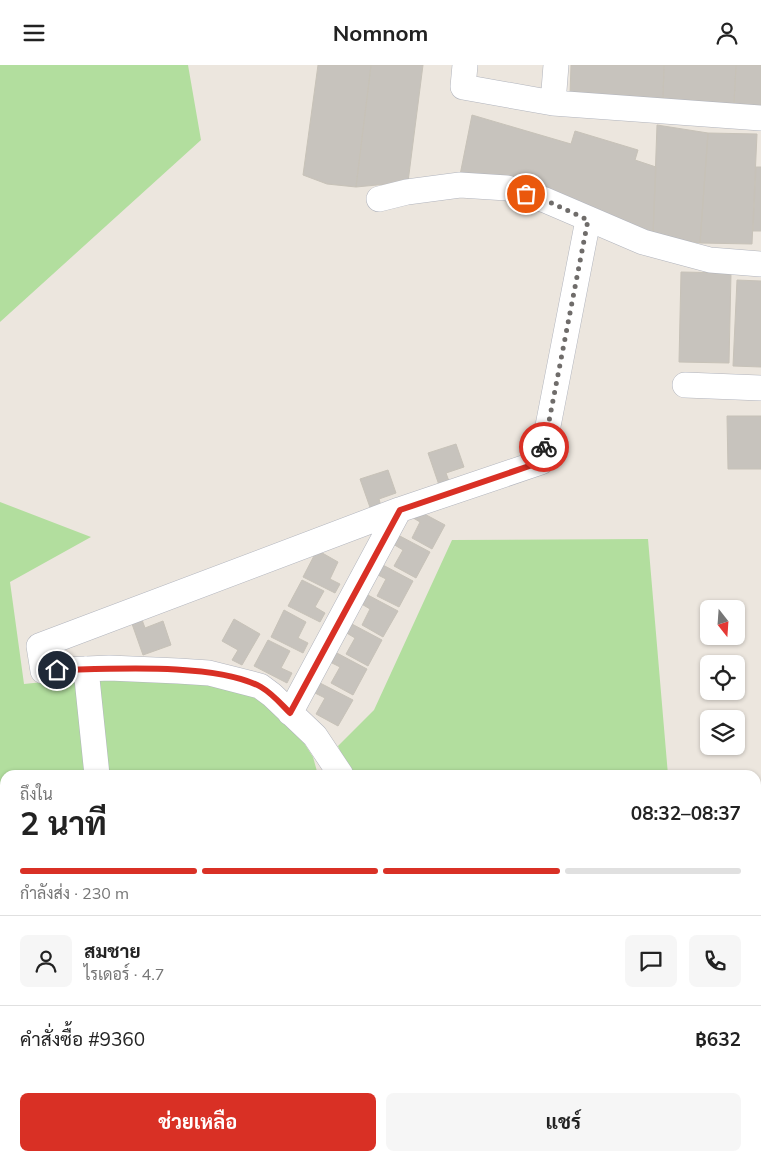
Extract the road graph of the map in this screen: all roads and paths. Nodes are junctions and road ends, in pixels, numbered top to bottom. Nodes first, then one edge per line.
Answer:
1 (465, 65) edge
2 (556, 65) edge
3 (553, 103) junction
4 (761, 118) edge
5 (379, 199) dead end
6 (588, 220) junction
7 (761, 264) edge
8 (685, 385) dead end
9 (761, 388) edge
10 (400, 510) junction
11 (86, 669) junction
12 (290, 713) junction
13 (96, 770) edge
14 (338, 770) edge

1 - 3 street
2 - 3 street
3 - 4 street
5 - 6 street
6 - 7 street
6 - 10 street
8 - 9 street
10 - 11 street
10 - 12 street
11 - 12 street
11 - 13 street
12 - 14 street

